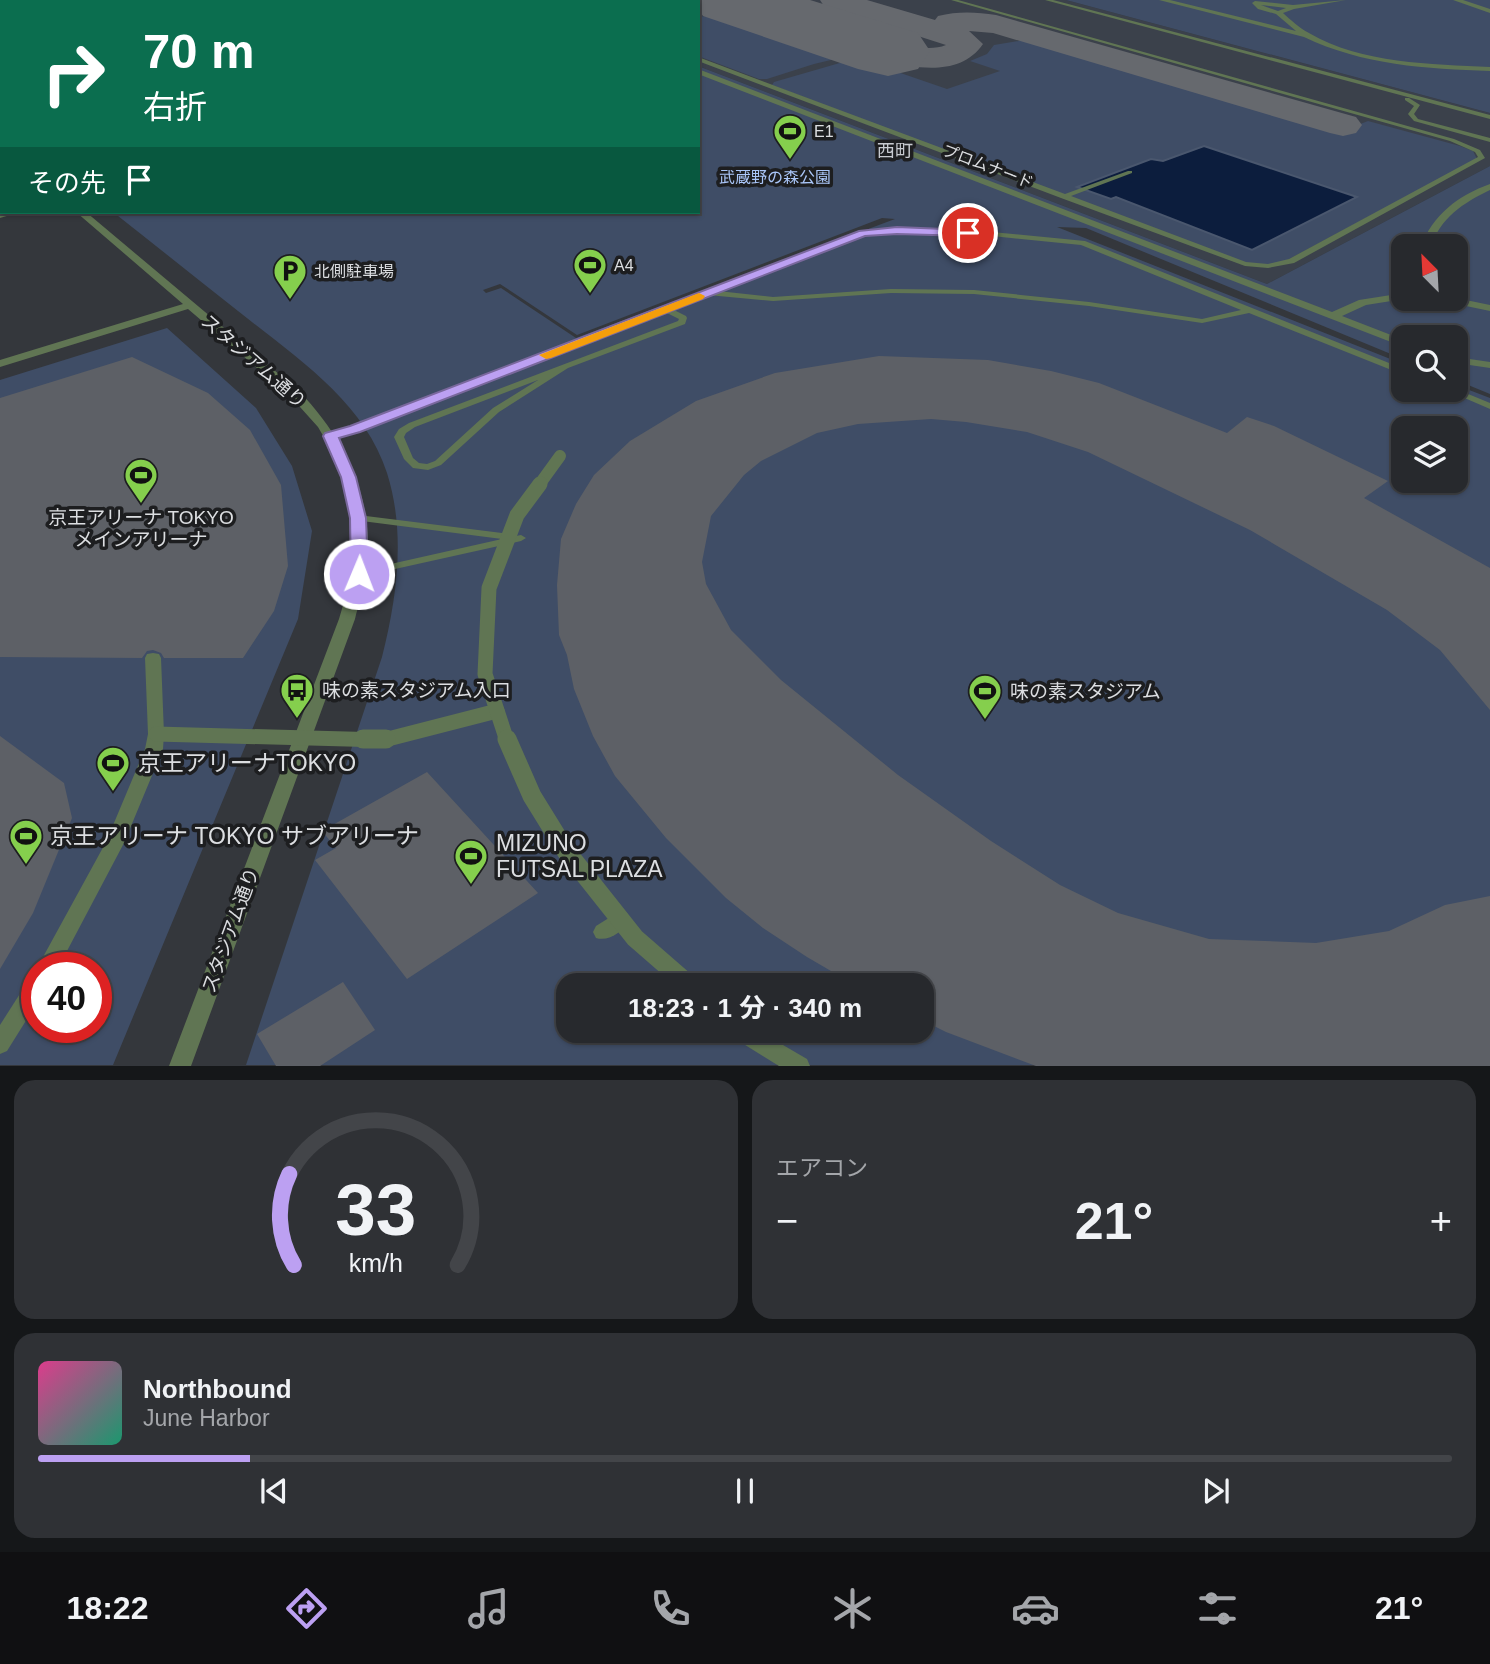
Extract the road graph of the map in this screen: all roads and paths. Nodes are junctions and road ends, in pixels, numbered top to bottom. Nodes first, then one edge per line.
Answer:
1 (953, 0) edge
2 (1047, 0) edge
3 (1162, 0) edge
4 (1246, 0) edge
5 (1343, 0) edge
6 (1456, 0) edge
7 (1255, 3) junction
8 (1293, 7) junction
9 (1490, 11) edge
10 (1278, 12) junction
11 (1308, 36) junction
12 (700, 60) edge
13 (1490, 69) edge
14 (700, 72) edge
15 (1395, 93) junction
16 (1490, 117) edge
17 (1413, 118) junction
18 (1391, 124) junction
19 (1490, 140) edge
20 (1130, 172) dead end
21 (1490, 187) edge
22 (1063, 197) junction
23 (83, 214) edge
24 (1432, 234) edge
25 (709, 292) junction
26 (1391, 298) edge
27 (190, 305) junction
28 (1468, 305) edge
29 (666, 309) junction
30 (1490, 309) edge
31 (1251, 310) junction
32 (1333, 316) junction
33 (1391, 339) edge
34 (1468, 362) edge
35 (0, 364) edge
36 (1490, 365) edge
37 (565, 367) junction
38 (1391, 367) edge
39 (1468, 398) edge
40 (1490, 407) edge
41 (330, 436) junction
42 (560, 456) dead end
43 (358, 518) junction
44 (359, 574) junction
45 (153, 658) dead end
46 (497, 711) junction
47 (156, 734) junction
48 (620, 919) junction
49 (603, 932) dead end
50 (56, 952) edge
51 (675, 973) edge
52 (21, 1010) edge
53 (761, 1043) edge
54 (0, 1044) edge
55 (180, 1066) edge
56 (799, 1066) edge

1 - 18 lane
2 - 15 lane
3 - 11 street
4 - 7 street
5 - 8 street
6 - 9 street
7 - 8 street
7 - 10 street
8 - 10 street
10 - 11 street
11 - 13 street
12 - 22 lane
14 - 32 street, プロムナード
15 - 16 lane
15 - 17 lane
17 - 18 lane
17 - 19 lane
18 - 22 lane
20 - 22 lane
21 - 24 street
23 - 27 street, スタジアム通り
25 - 29 lane
25 - 31 lane
25 - 31 lane
26 - 32 street
27 - 35 street
27 - 41 street, スタジアム通り
28 - 30 street
29 - 37 lane
29 - 41 lane
31 - 38 lane
32 - 33 street, プロムナード
34 - 36 street
37 - 37 lane
39 - 40 lane
41 - 43 street, スタジアム通り
42 - 46 street, bridge
43 - 44 street, スタジアム通り
43 - 44 lane
44 - 55 street, スタジアム通り
45 - 47 street
46 - 47 street, bridge
46 - 48 street, bridge
47 - 50 street
48 - 49 street
48 - 51 street, bridge
52 - 54 street
53 - 56 street

